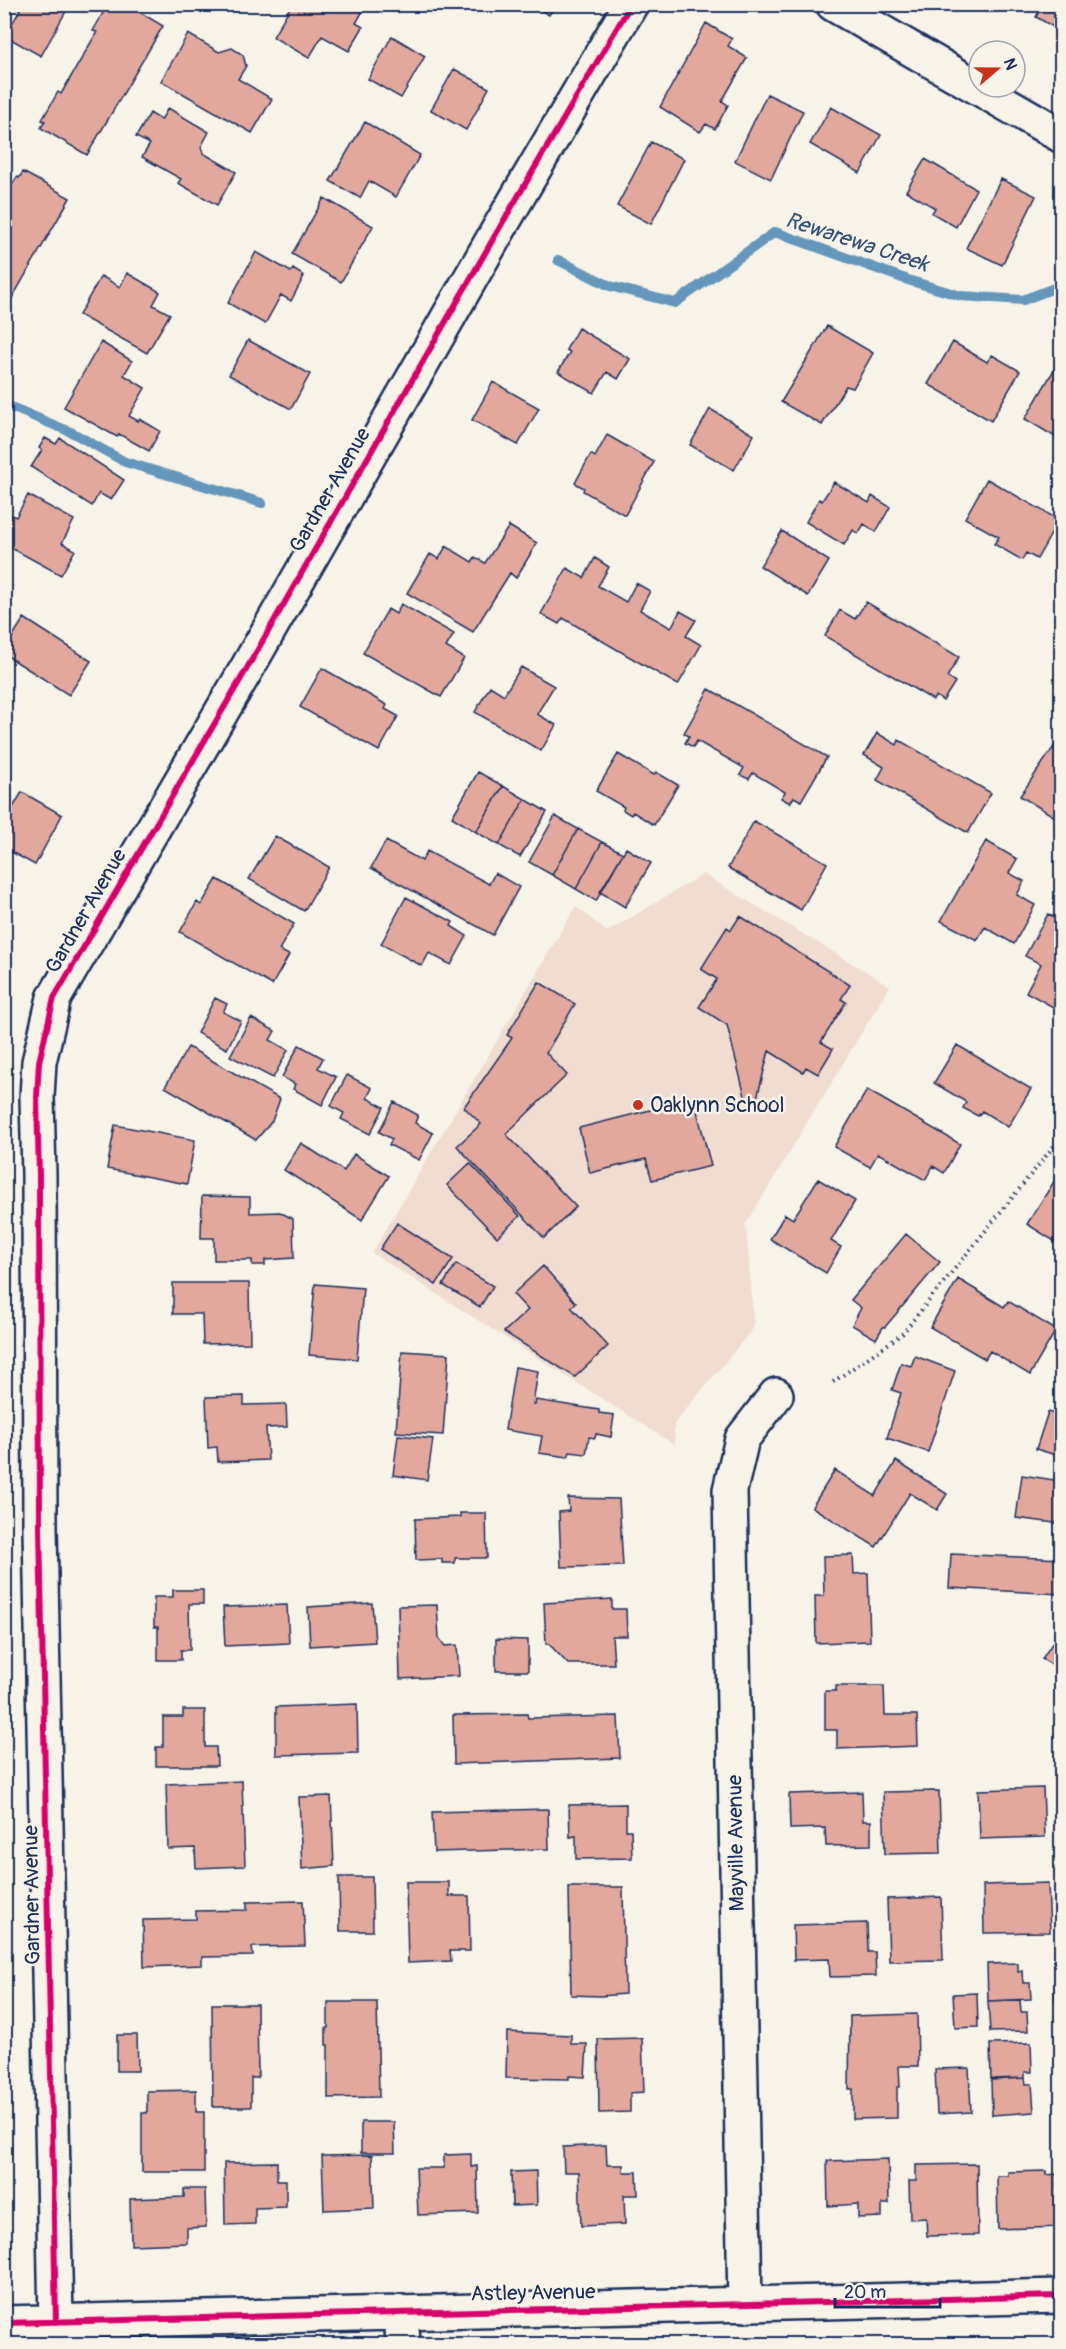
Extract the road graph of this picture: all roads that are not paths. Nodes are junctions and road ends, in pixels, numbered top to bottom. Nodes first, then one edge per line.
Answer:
1 (632, 4) edge
2 (833, 4) edge
3 (1062, 136) edge
4 (776, 1395) dead end
5 (1062, 2296) edge
6 (745, 2305) junction
7 (401, 2312) junction
8 (56, 2322) junction
9 (4, 2323) edge
10 (403, 2344) edge

1 - 8 street, Gardner Avenue
2 - 3 street
4 - 6 street, Mayville Avenue
5 - 6 street, Astley Avenue
6 - 7 street, Astley Avenue
7 - 8 street, Astley Avenue
7 - 10 street
8 - 9 street, Astley Avenue

